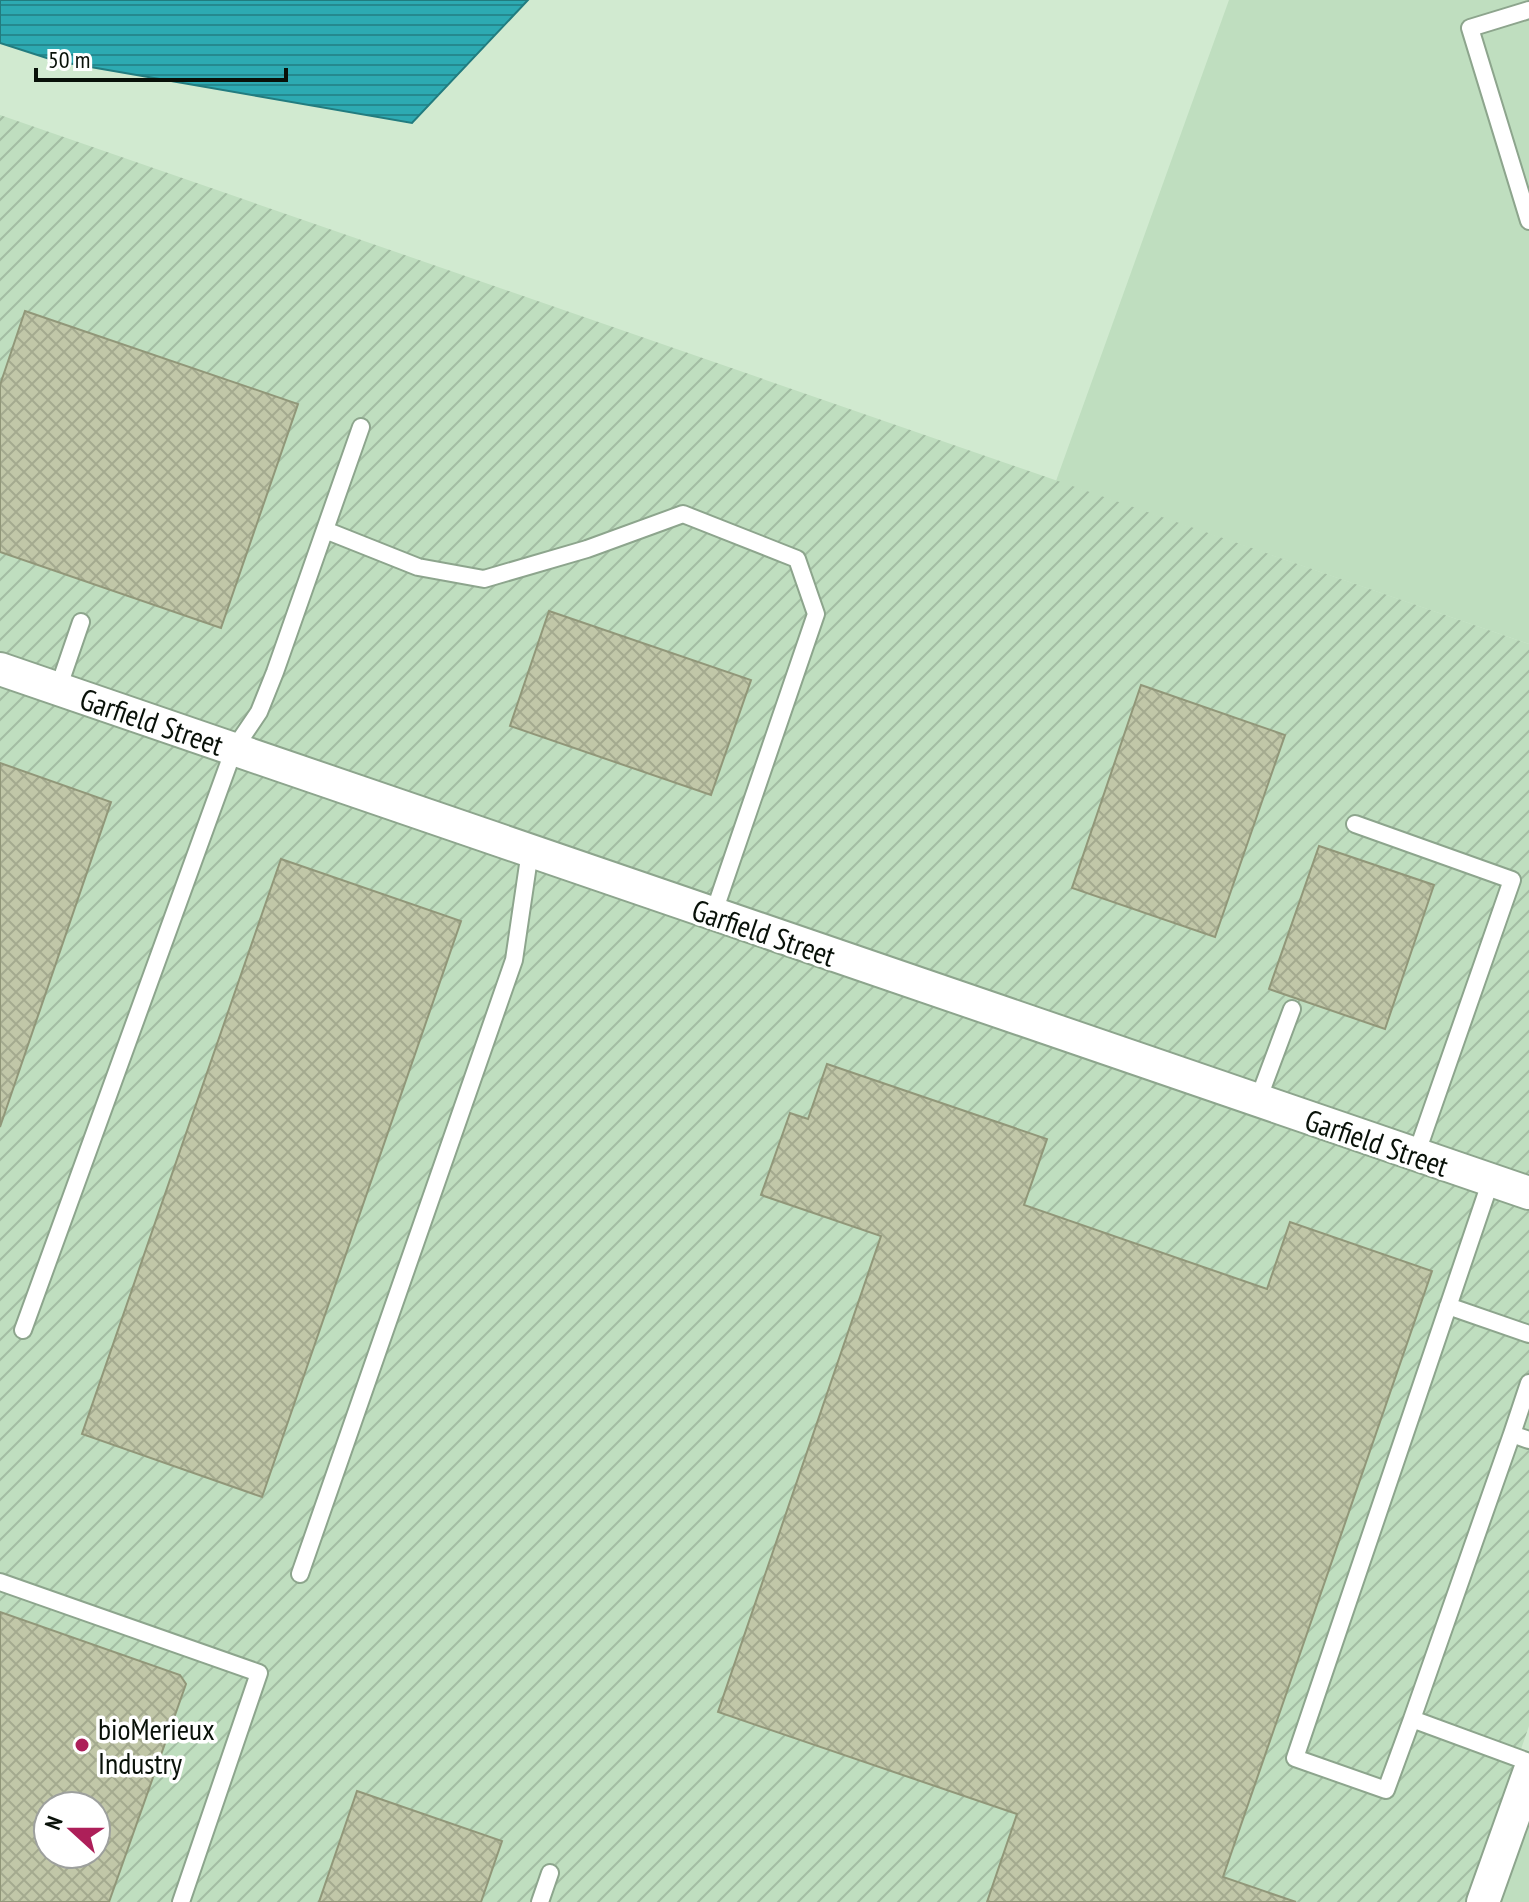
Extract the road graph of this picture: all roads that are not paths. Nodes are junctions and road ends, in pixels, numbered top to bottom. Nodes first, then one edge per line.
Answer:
1 (1529, 10) edge
2 (1529, 221) edge
3 (361, 427) dead end
4 (325, 530) junction
5 (81, 622) dead end
6 (0, 669) edge
7 (58, 689) junction
8 (234, 749) junction
9 (1355, 824) dead end
10 (530, 851) junction
11 (713, 915) junction
12 (1292, 1009) dead end
13 (1258, 1100) junction
14 (1416, 1155) junction
15 (1491, 1180) junction
16 (1529, 1193) edge
17 (1448, 1306) junction
18 (23, 1330) dead end
19 (1529, 1334) edge
20 (1529, 1383) edge
21 (1512, 1434) junction
22 (1529, 1440) edge
23 (300, 1574) dead end
24 (0, 1582) edge
25 (1412, 1719) junction
26 (1529, 1762) edge
27 (1529, 1773) edge
28 (1519, 1833) edge
29 (550, 1873) dead end
30 (181, 1902) edge
31 (540, 1902) edge
32 (1483, 1902) edge

1 - 2 lane
3 - 4 lane
4 - 8 lane
4 - 11 lane
5 - 7 lane
6 - 7 street, Garfield Street
7 - 8 street, Garfield Street
8 - 10 street, Garfield Street
8 - 18 lane
9 - 14 lane
10 - 11 street, Garfield Street
10 - 23 lane
11 - 13 street, Garfield Street
12 - 13 lane
13 - 14 street, Garfield Street
14 - 15 street, Garfield Street
15 - 16 street, Garfield Street
15 - 17 lane
17 - 19 lane
17 - 25 lane
20 - 21 lane
21 - 22 lane
21 - 25 lane
24 - 30 lane
25 - 26 lane
27 - 28 street
28 - 32 street
29 - 31 lane

